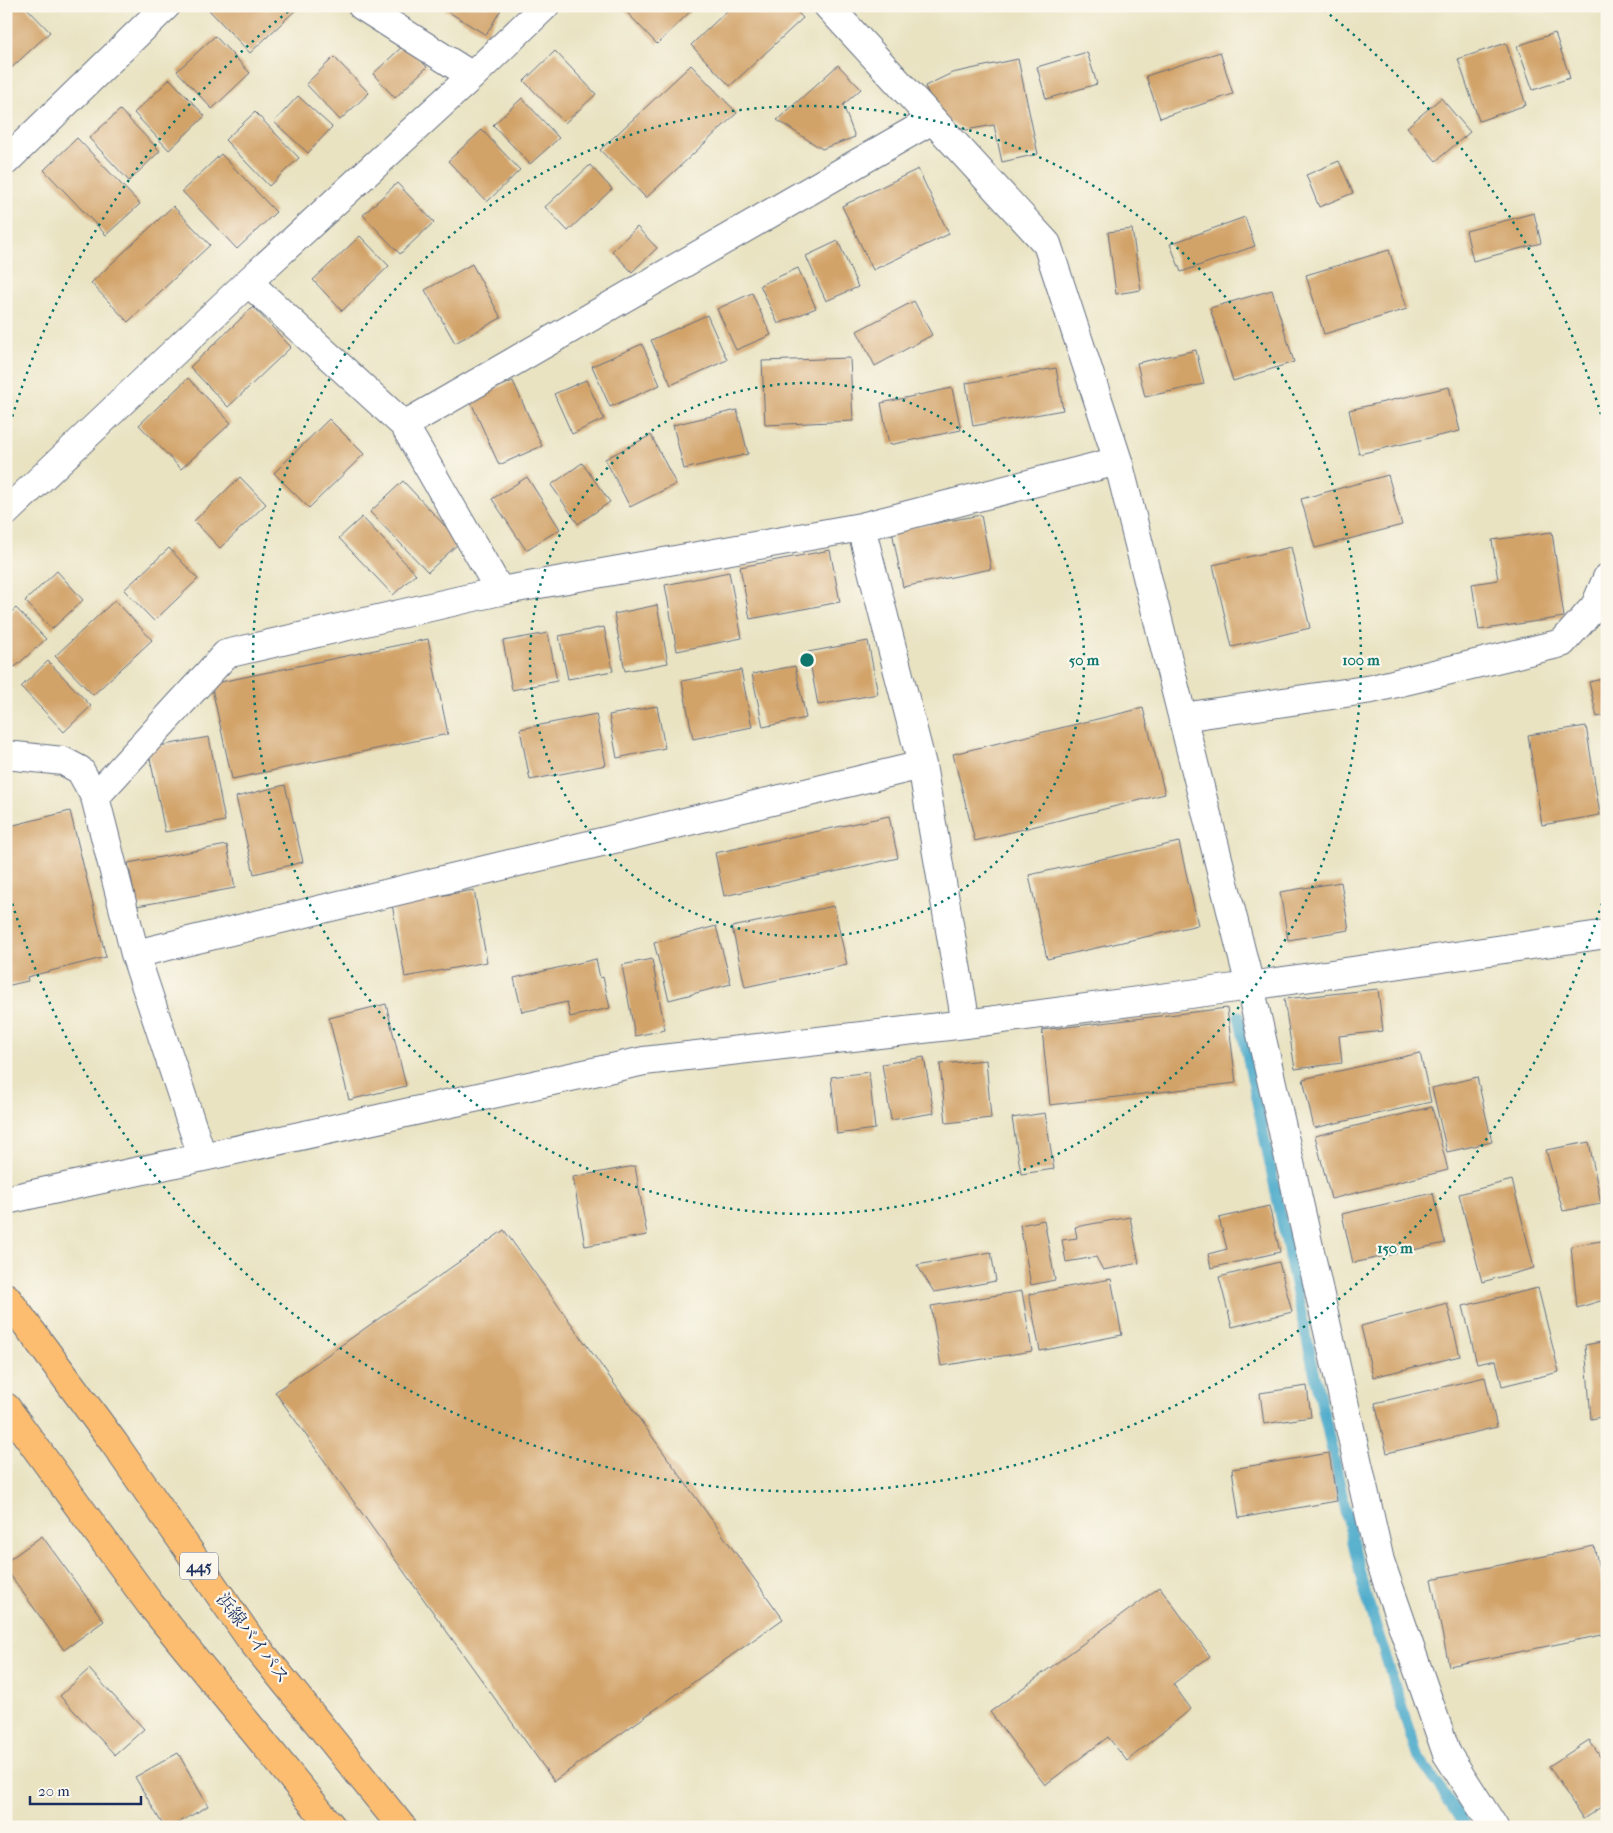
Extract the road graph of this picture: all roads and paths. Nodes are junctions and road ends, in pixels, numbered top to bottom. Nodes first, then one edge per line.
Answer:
1 (166, 6) edge
2 (362, 6) edge
3 (545, 6) edge
4 (828, 6) edge
5 (472, 76) junction
6 (932, 120) junction
7 (6, 161) edge
8 (248, 282) junction
9 (404, 425) junction
10 (1118, 461) junction
11 (6, 512) edge
12 (861, 527) junction
13 (1607, 578) edge
14 (500, 591) junction
15 (1183, 717) junction
16 (6, 754) edge
17 (922, 765) junction
18 (95, 797) junction
19 (1607, 934) edge
20 (136, 954) junction
21 (1250, 986) junction
22 (966, 1024) junction
23 (202, 1156) junction
24 (6, 1200) edge
25 (6, 1297) edge
26 (6, 1407) edge
27 (332, 1827) edge
28 (402, 1827) edge
29 (1494, 1827) edge

1 - 7 street
2 - 5 street
3 - 5 street
4 - 6 street
5 - 8 street
6 - 9 street
6 - 10 street
8 - 9 street
8 - 11 street
9 - 14 street
10 - 12 street
10 - 15 street
12 - 14 street
12 - 17 street
13 - 15 street
14 - 18 street
15 - 21 street
16 - 18 street
17 - 20 street
17 - 22 street
18 - 20 street
19 - 21 street
20 - 23 street
21 - 22 street
21 - 29 street
22 - 23 street
23 - 24 street
25 - 28 highway, 浜線バイパス / 445
26 - 27 highway

